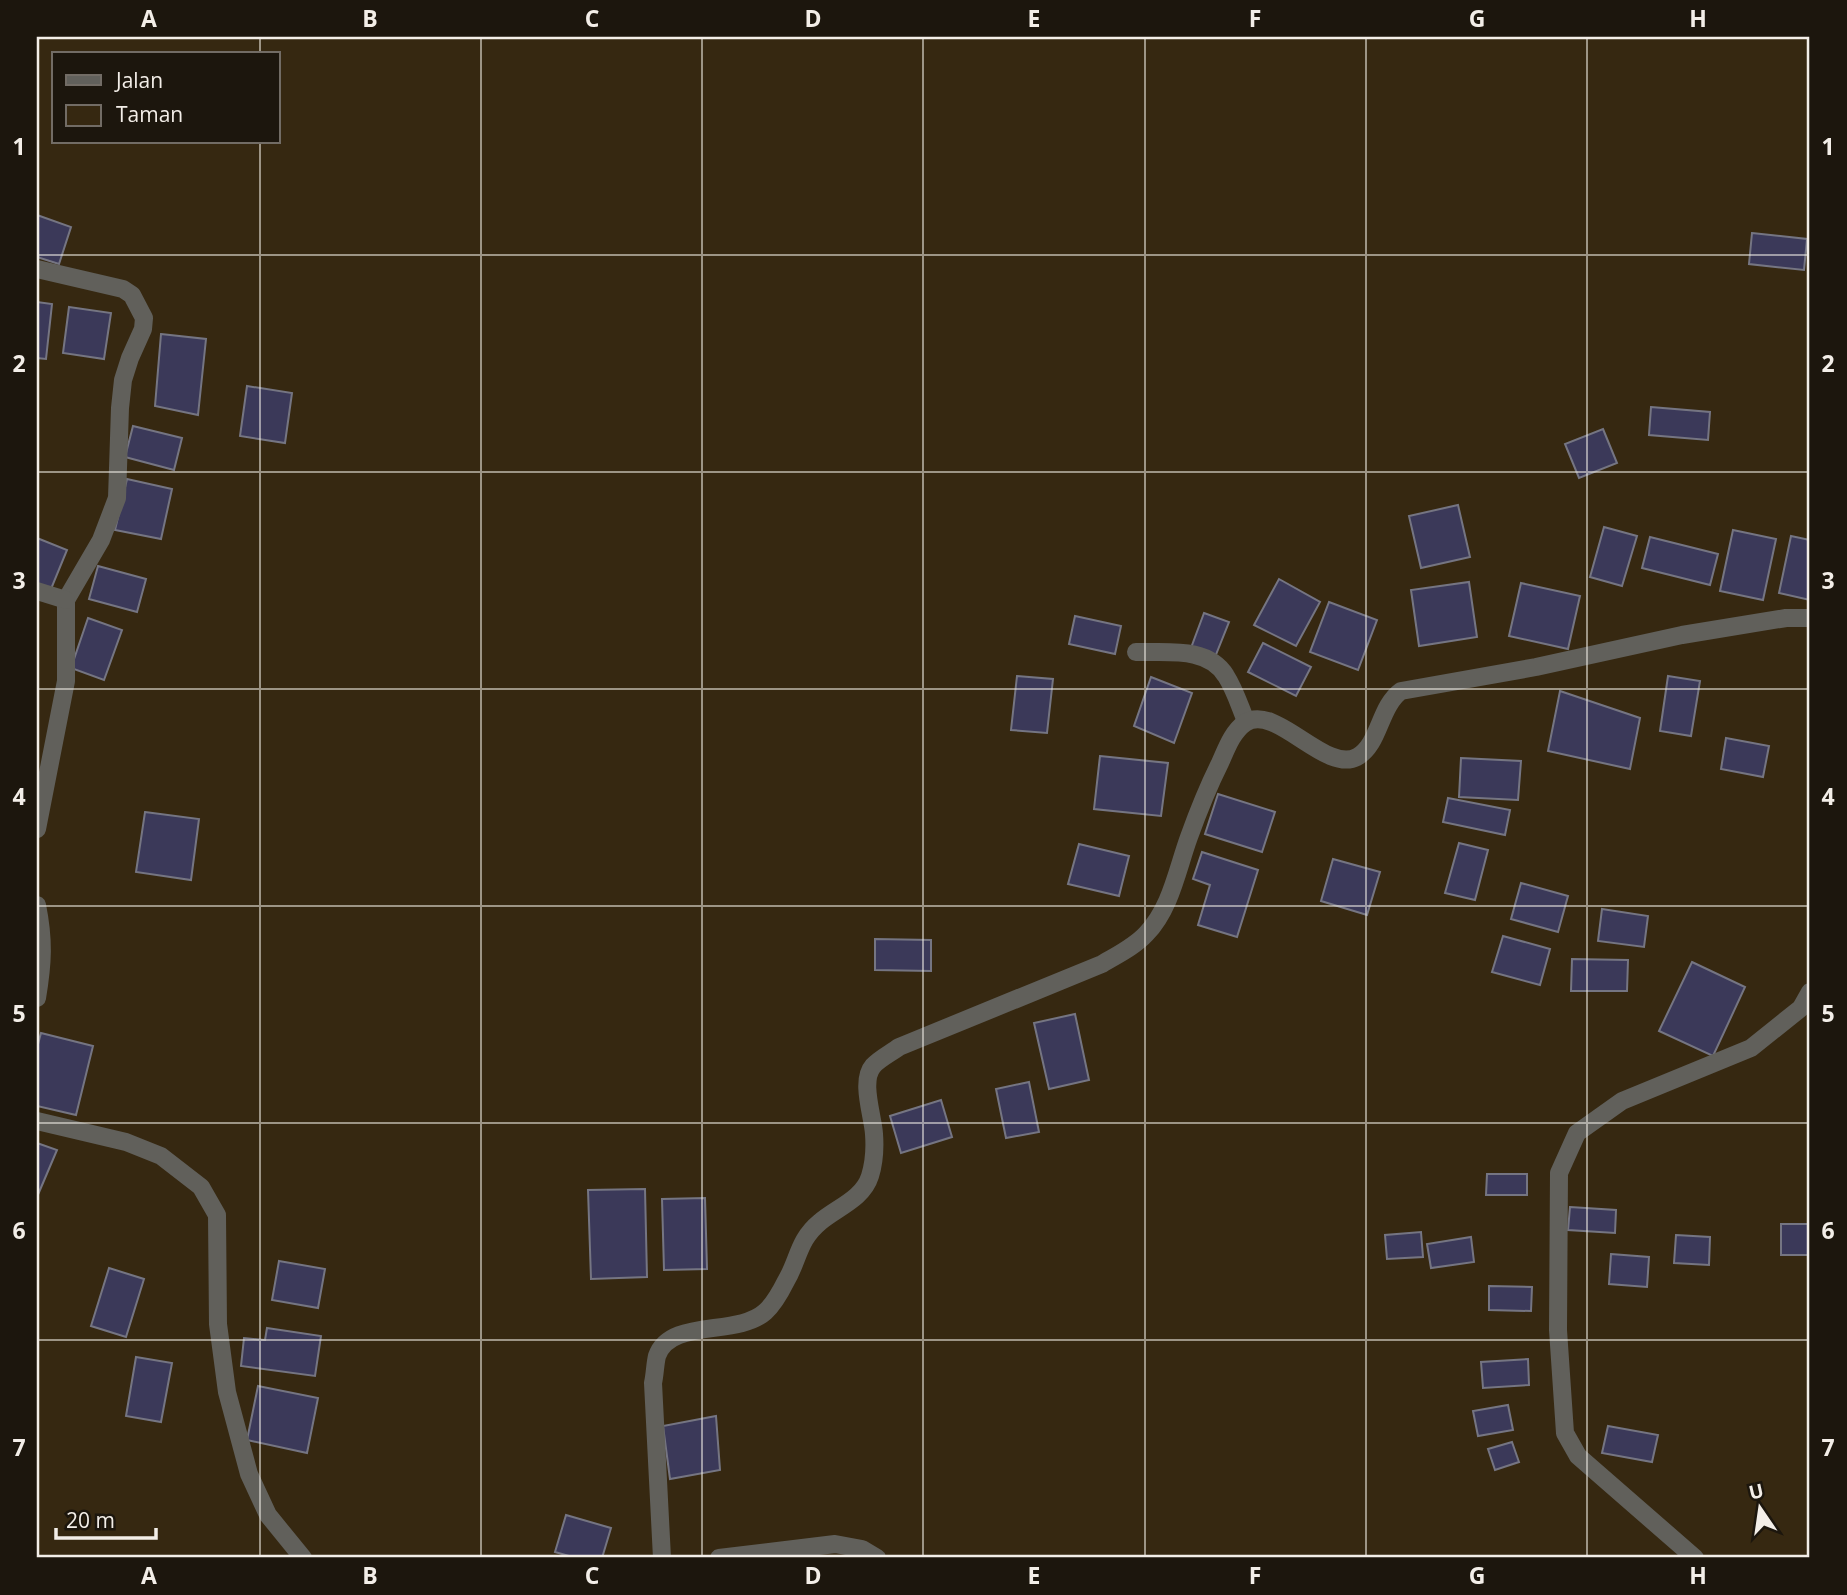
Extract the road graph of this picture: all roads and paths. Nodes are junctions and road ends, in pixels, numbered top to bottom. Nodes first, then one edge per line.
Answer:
1 (37, 269) edge
2 (37, 591) edge
3 (66, 600) junction
4 (1810, 618) edge
5 (1136, 652) dead end
6 (1246, 721) junction
7 (37, 829) edge
8 (37, 905) edge
9 (1810, 992) edge
10 (37, 998) edge
11 (37, 1121) edge
12 (303, 1558) edge
13 (662, 1558) edge
14 (719, 1558) edge
15 (877, 1558) edge
16 (1695, 1558) edge

1 - 3 street
2 - 3 street
3 - 7 street
4 - 6 street
5 - 6 street
6 - 13 street
8 - 10 street
9 - 16 street
11 - 12 street
14 - 15 street

